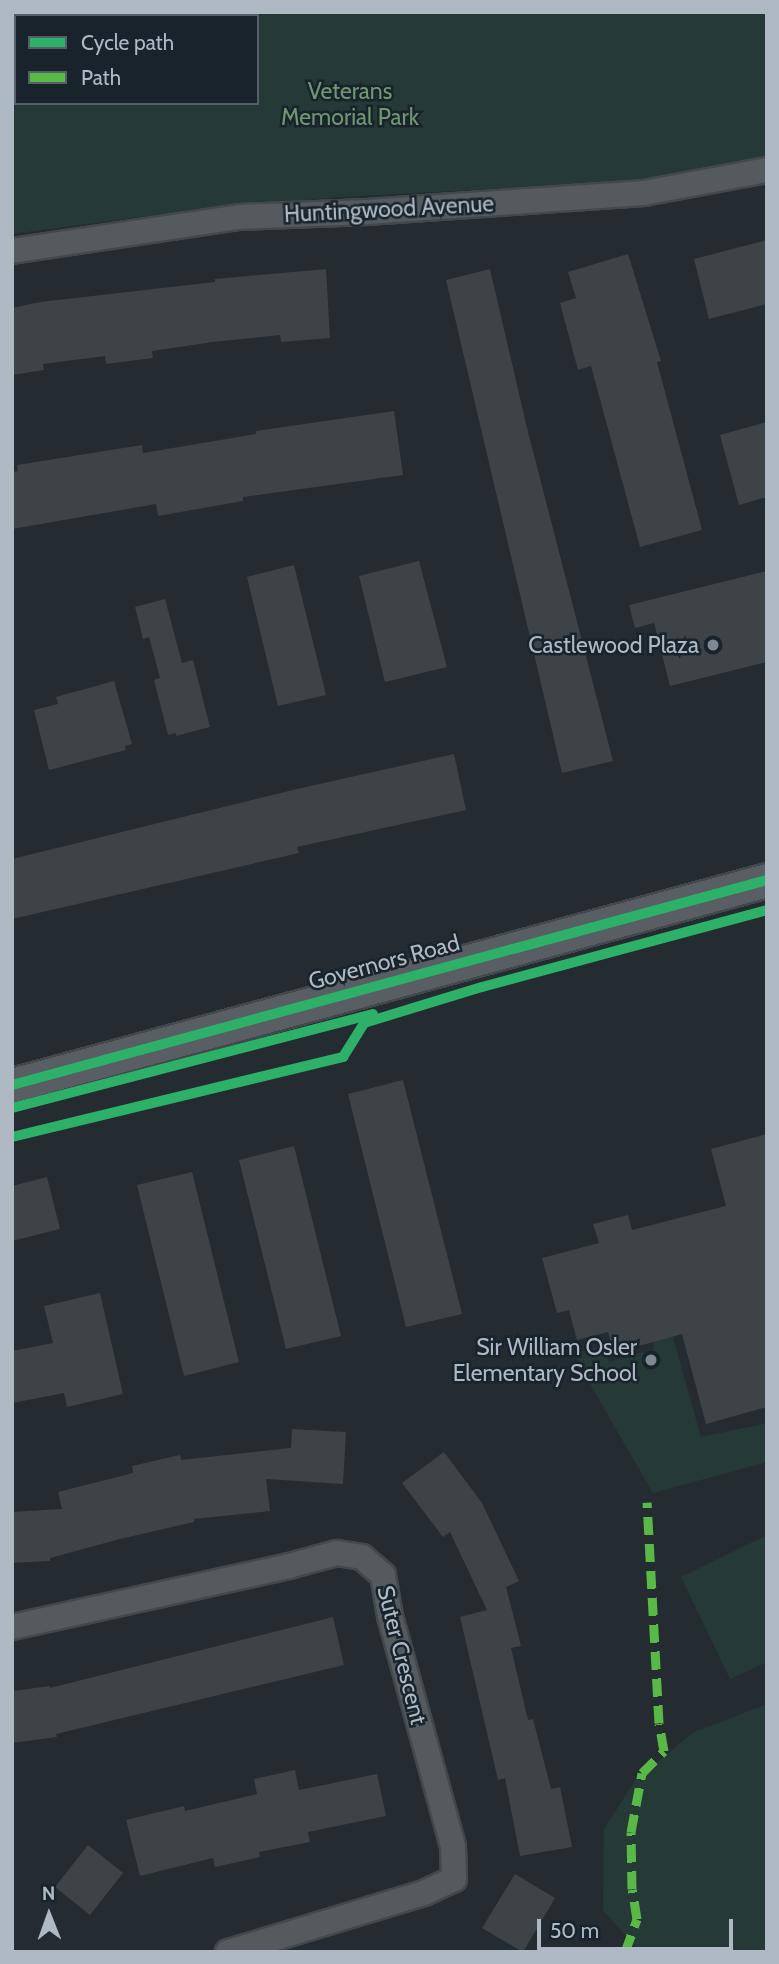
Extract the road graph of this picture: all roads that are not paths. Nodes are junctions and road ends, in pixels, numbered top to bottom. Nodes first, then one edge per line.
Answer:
1 (767, 170) edge
2 (12, 251) edge
3 (767, 880) edge
4 (12, 1084) edge
5 (12, 1627) edge
6 (228, 1952) edge

1 - 2 street, Huntingwood Avenue
3 - 4 main road, Governors Road
5 - 6 street, Suter Crescent

